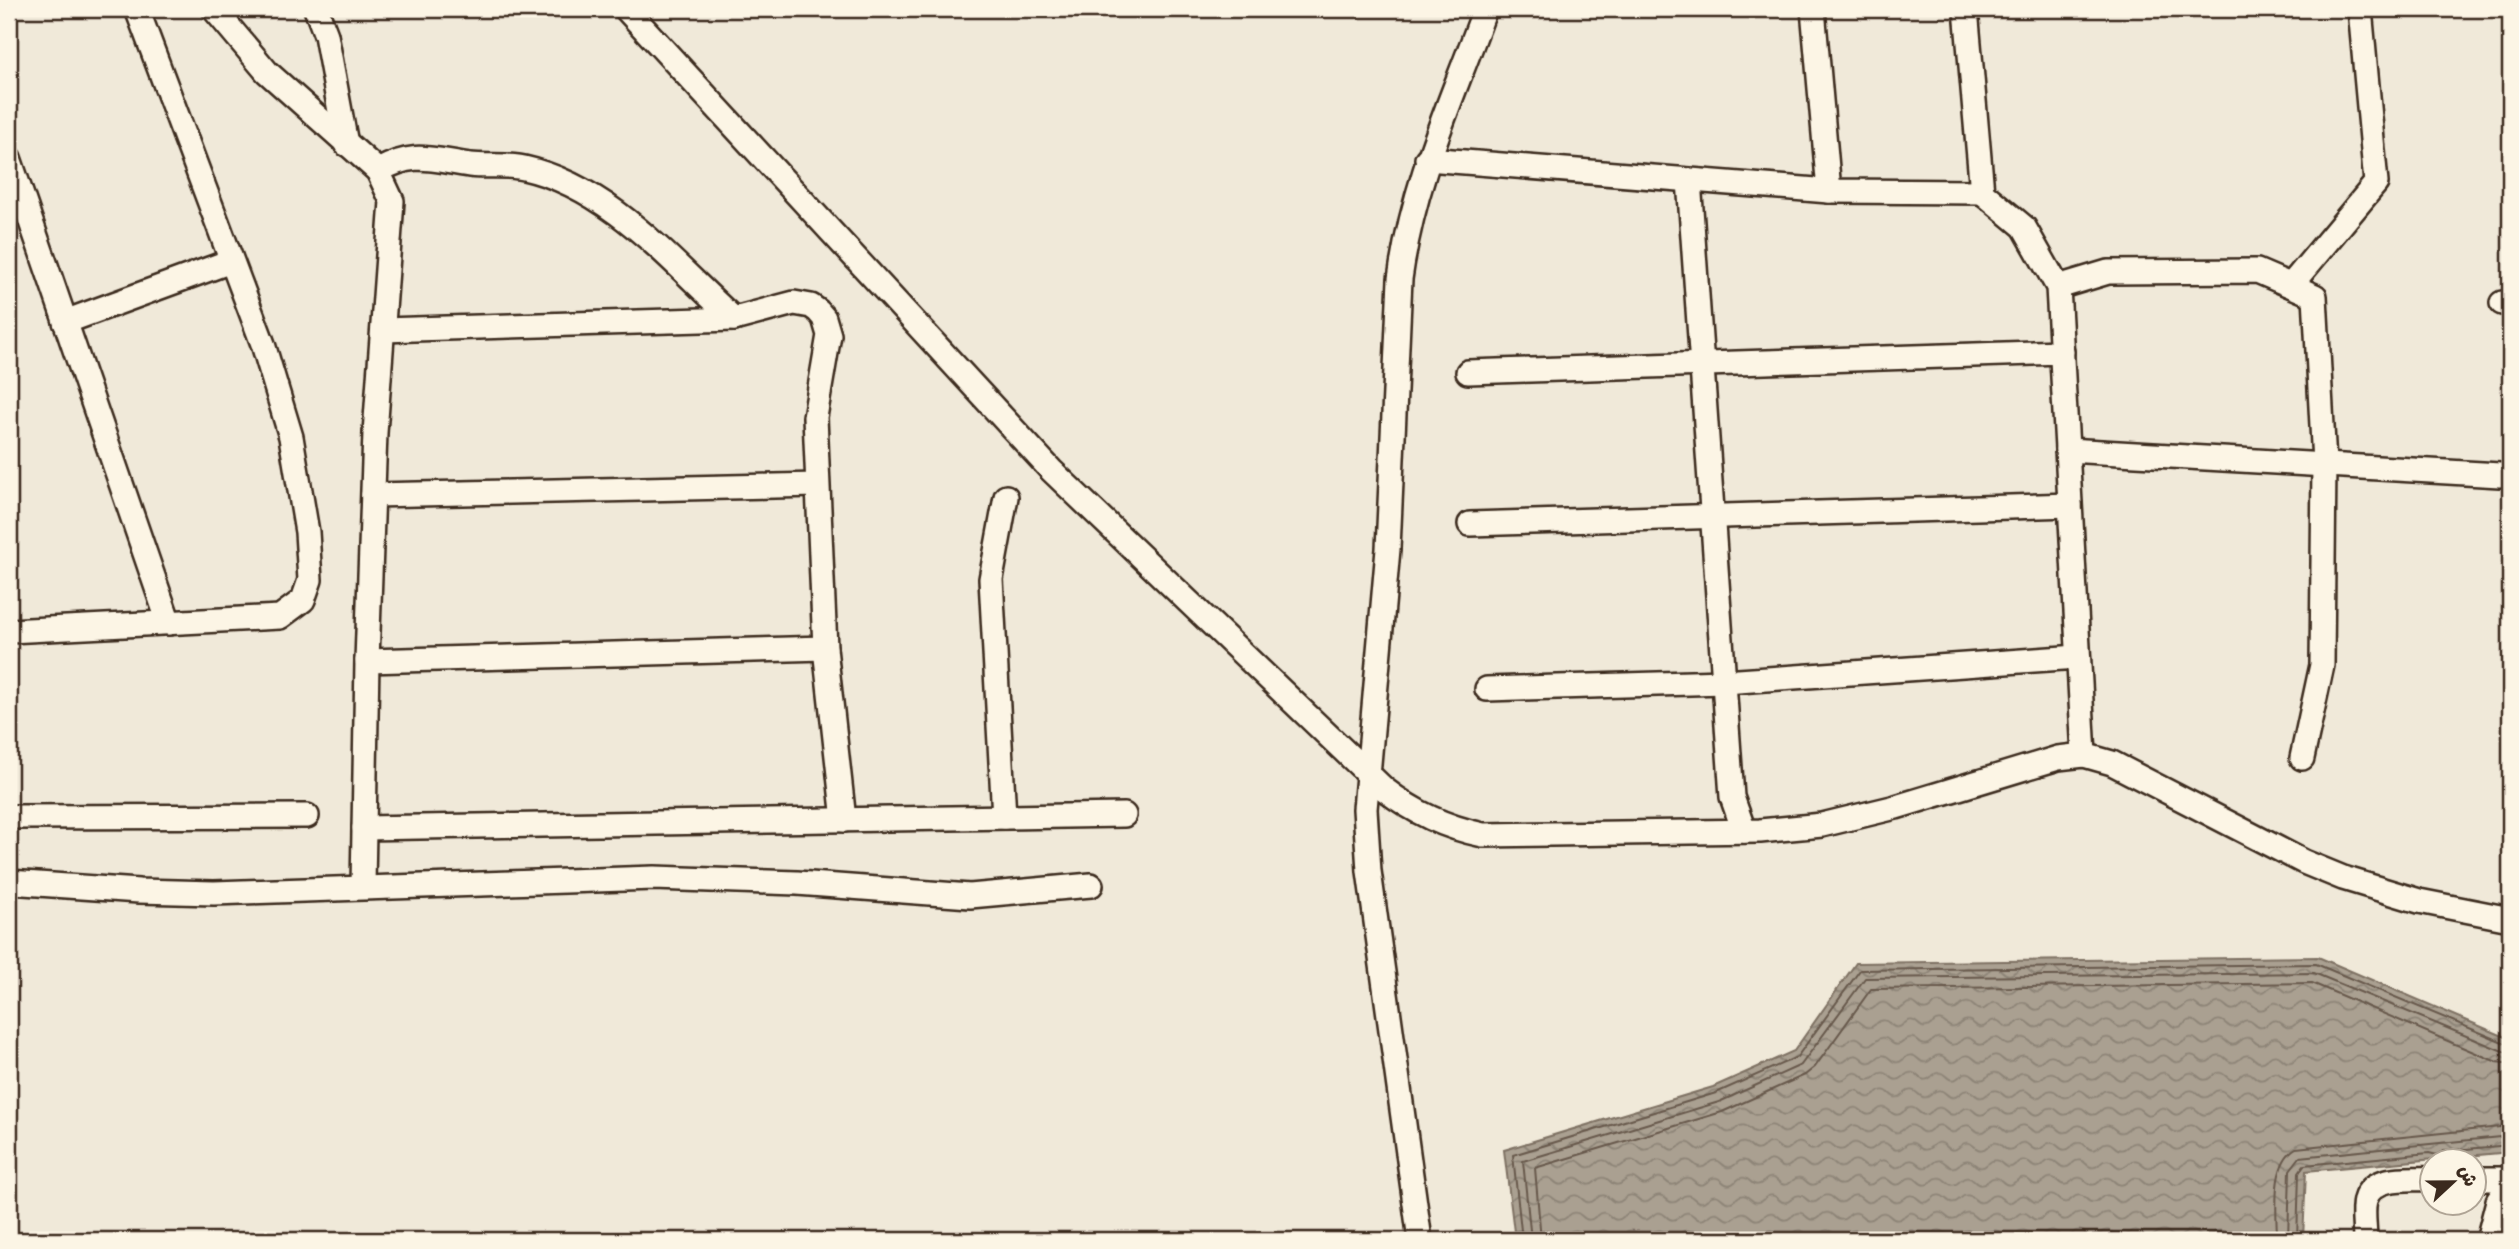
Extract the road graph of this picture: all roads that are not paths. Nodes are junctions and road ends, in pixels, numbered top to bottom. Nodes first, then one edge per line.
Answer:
1 (137, 9) edge
2 (214, 9) edge
3 (316, 9) edge
4 (626, 9) edge
5 (1485, 9) edge
6 (1813, 9) edge
7 (1966, 9) edge
8 (2360, 9) edge
9 (346, 144) junction
10 (9, 158) edge
11 (1427, 159) junction
12 (378, 171) junction
13 (1689, 180) junction
14 (1829, 191) junction
15 (1982, 192) junction
16 (230, 261) junction
17 (2291, 285) junction
18 (2058, 287) junction
19 (734, 319) junction
20 (65, 322) junction
21 (383, 330) junction
22 (2062, 352) junction
23 (1703, 366) junction
24 (1468, 372) dead end
25 (2067, 450) junction
26 (2324, 463) junction
27 (2500, 475) dead end
28 (817, 485) junction
29 (373, 495) junction
30 (1006, 497) dead end
31 (2070, 505) junction
32 (1713, 514) junction
33 (1470, 524) dead end
34 (169, 623) junction
35 (9, 631) edge
36 (825, 648) junction
37 (2078, 657) junction
38 (367, 661) junction
39 (1724, 682) junction
40 (1487, 689) dead end
41 (2084, 755) junction
42 (2302, 758) dead end
43 (1366, 770) junction
44 (1124, 815) dead end
45 (307, 816) dead end
46 (9, 817) edge
47 (1004, 817) junction
48 (844, 820) junction
49 (364, 828) junction
50 (1744, 831) junction
51 (9, 882) edge
52 (1091, 885) dead end
53 (363, 886) junction
54 (2510, 919) edge
55 (2418, 1179) edge
56 (2488, 1179) edge
57 (2510, 1179) edge
58 (2510, 1185) edge
59 (2490, 1239) edge
60 (1420, 1240) edge
61 (2365, 1240) edge

1 - 16 street
2 - 9 street
3 - 9 street
4 - 43 street
5 - 11 street
6 - 14 street
7 - 15 street
8 - 17 street
9 - 12 street
10 - 20 street
11 - 13 street
11 - 43 street
12 - 19 street
12 - 21 street
13 - 14 street
13 - 23 street
14 - 15 street
15 - 18 street
16 - 20 street
16 - 34 street
17 - 18 street
17 - 26 street
18 - 22 street
19 - 21 street
19 - 28 street
20 - 34 street
21 - 29 street
22 - 23 street
22 - 25 street
23 - 24 street
23 - 32 street
25 - 26 street
25 - 31 street
26 - 27 street
26 - 42 street
28 - 29 street
28 - 36 street
29 - 38 street
30 - 47 street
31 - 32 street
31 - 37 street
32 - 33 street
32 - 39 street
34 - 35 street
36 - 38 street
36 - 48 street
37 - 39 street
37 - 41 street
38 - 49 street
39 - 40 street
39 - 50 street
41 - 50 street
41 - 54 street
43 - 50 street
43 - 60 street
44 - 47 street
45 - 46 street
47 - 48 street
48 - 49 street
49 - 53 street
51 - 53 street
52 - 53 street
55 - 61 street
56 - 57 street
58 - 59 street

